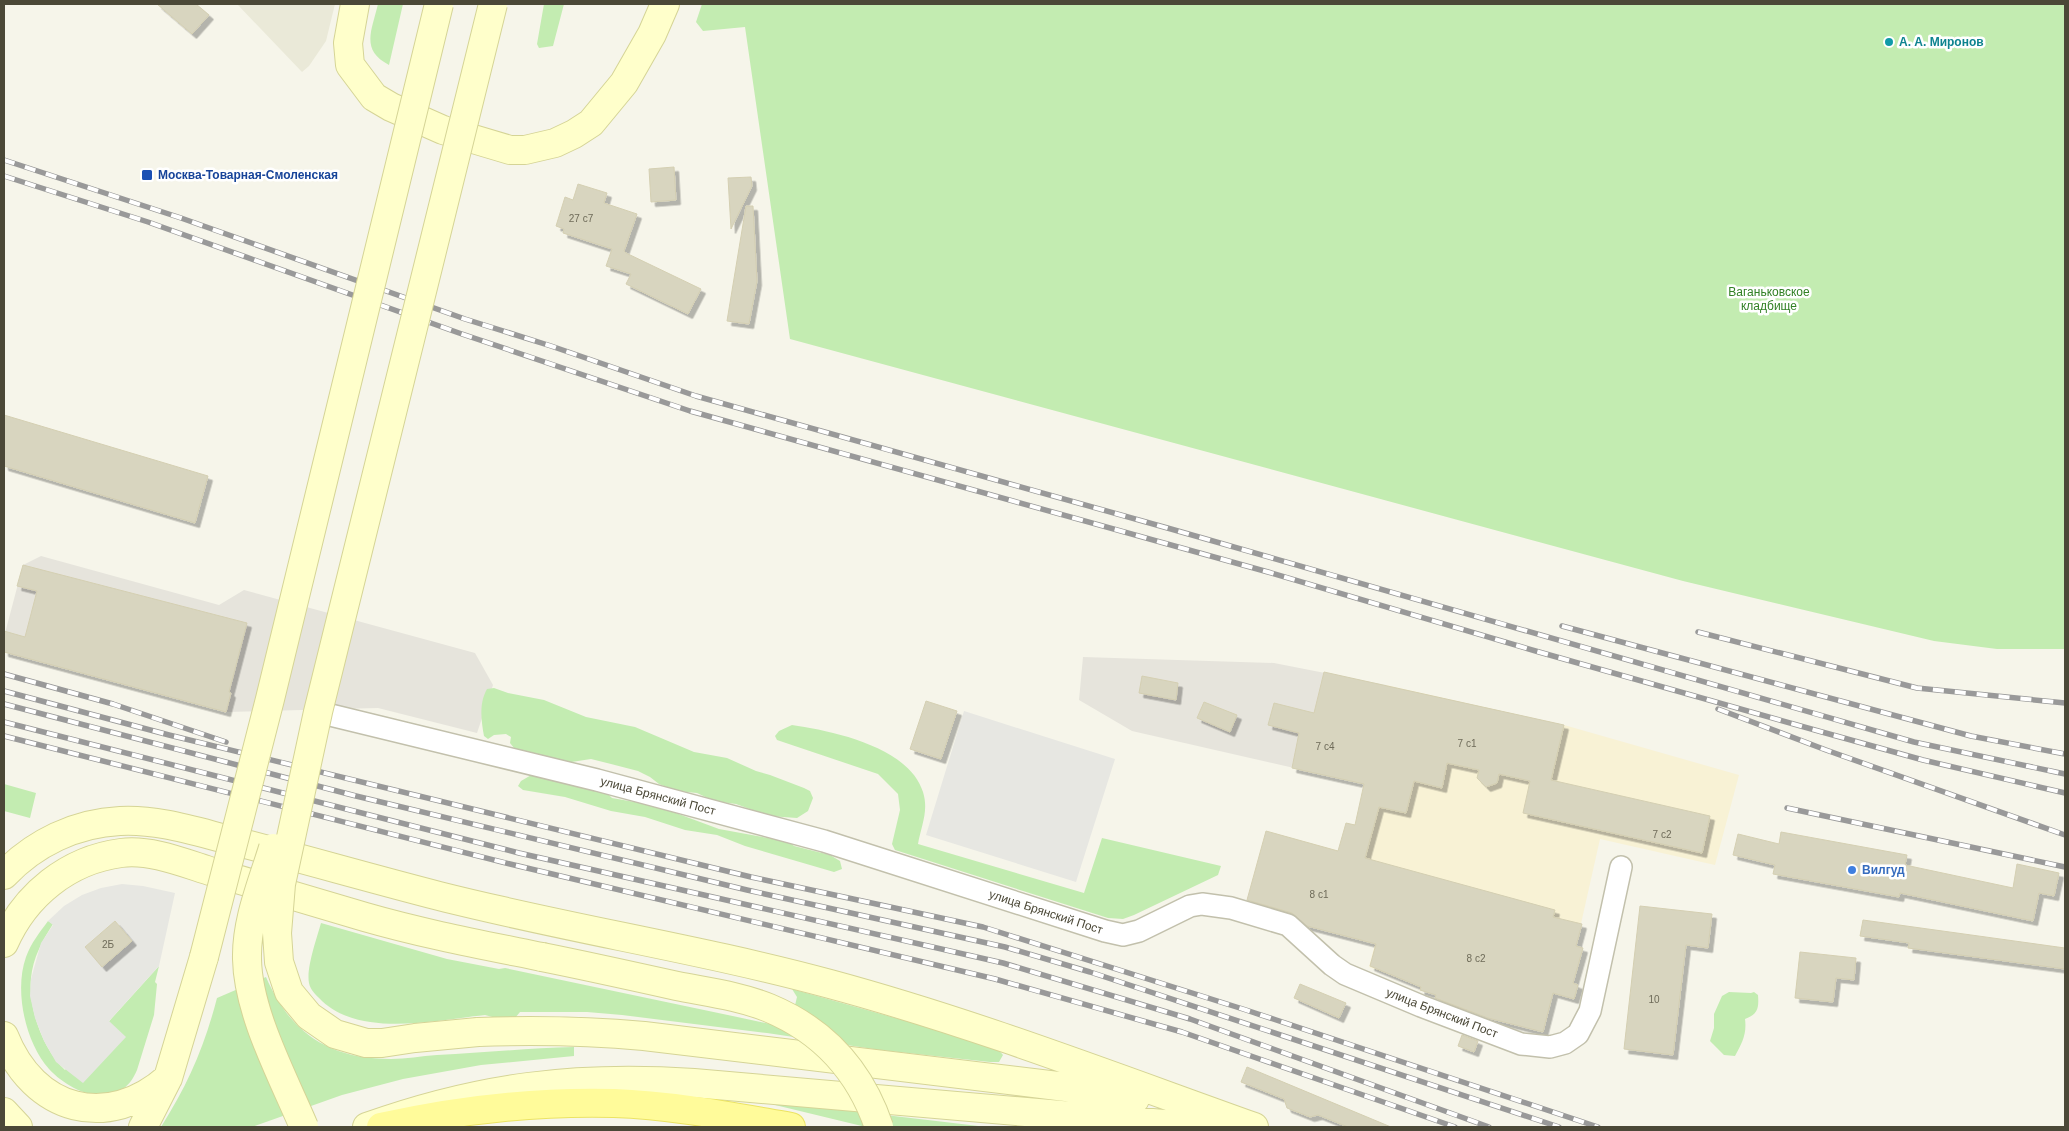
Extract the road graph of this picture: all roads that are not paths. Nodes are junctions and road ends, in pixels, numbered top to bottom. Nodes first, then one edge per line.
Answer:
1 (355, 4) edge
2 (439, 4) edge
3 (493, 4) edge
4 (665, 4) edge
5 (318, 712) junction
6 (1621, 867) dead end
7 (4, 875) edge
8 (4, 943) edge
9 (4, 1036) edge
10 (4, 1053) edge
11 (168, 1078) junction
12 (31, 1084) junction
13 (4, 1112) edge
14 (18, 1127) edge
15 (143, 1127) edge
16 (304, 1127) edge
17 (368, 1127) edge
18 (381, 1127) edge
19 (790, 1127) edge
20 (879, 1127) edge
21 (1198, 1127) edge
22 (1254, 1127) edge

1 - 4 main road
2 - 11 main road, bridge
3 - 5 main road, bridge
5 - 6 street, улица Брянский Пост
5 - 16 main road, bridge
5 - 22 main road, bridge
7 - 22 main road
8 - 20 main road, bridge
9 - 12 main road
10 - 12 street
11 - 12 main road
11 - 15 main road
13 - 14 main road
17 - 21 main road
18 - 19 main road

